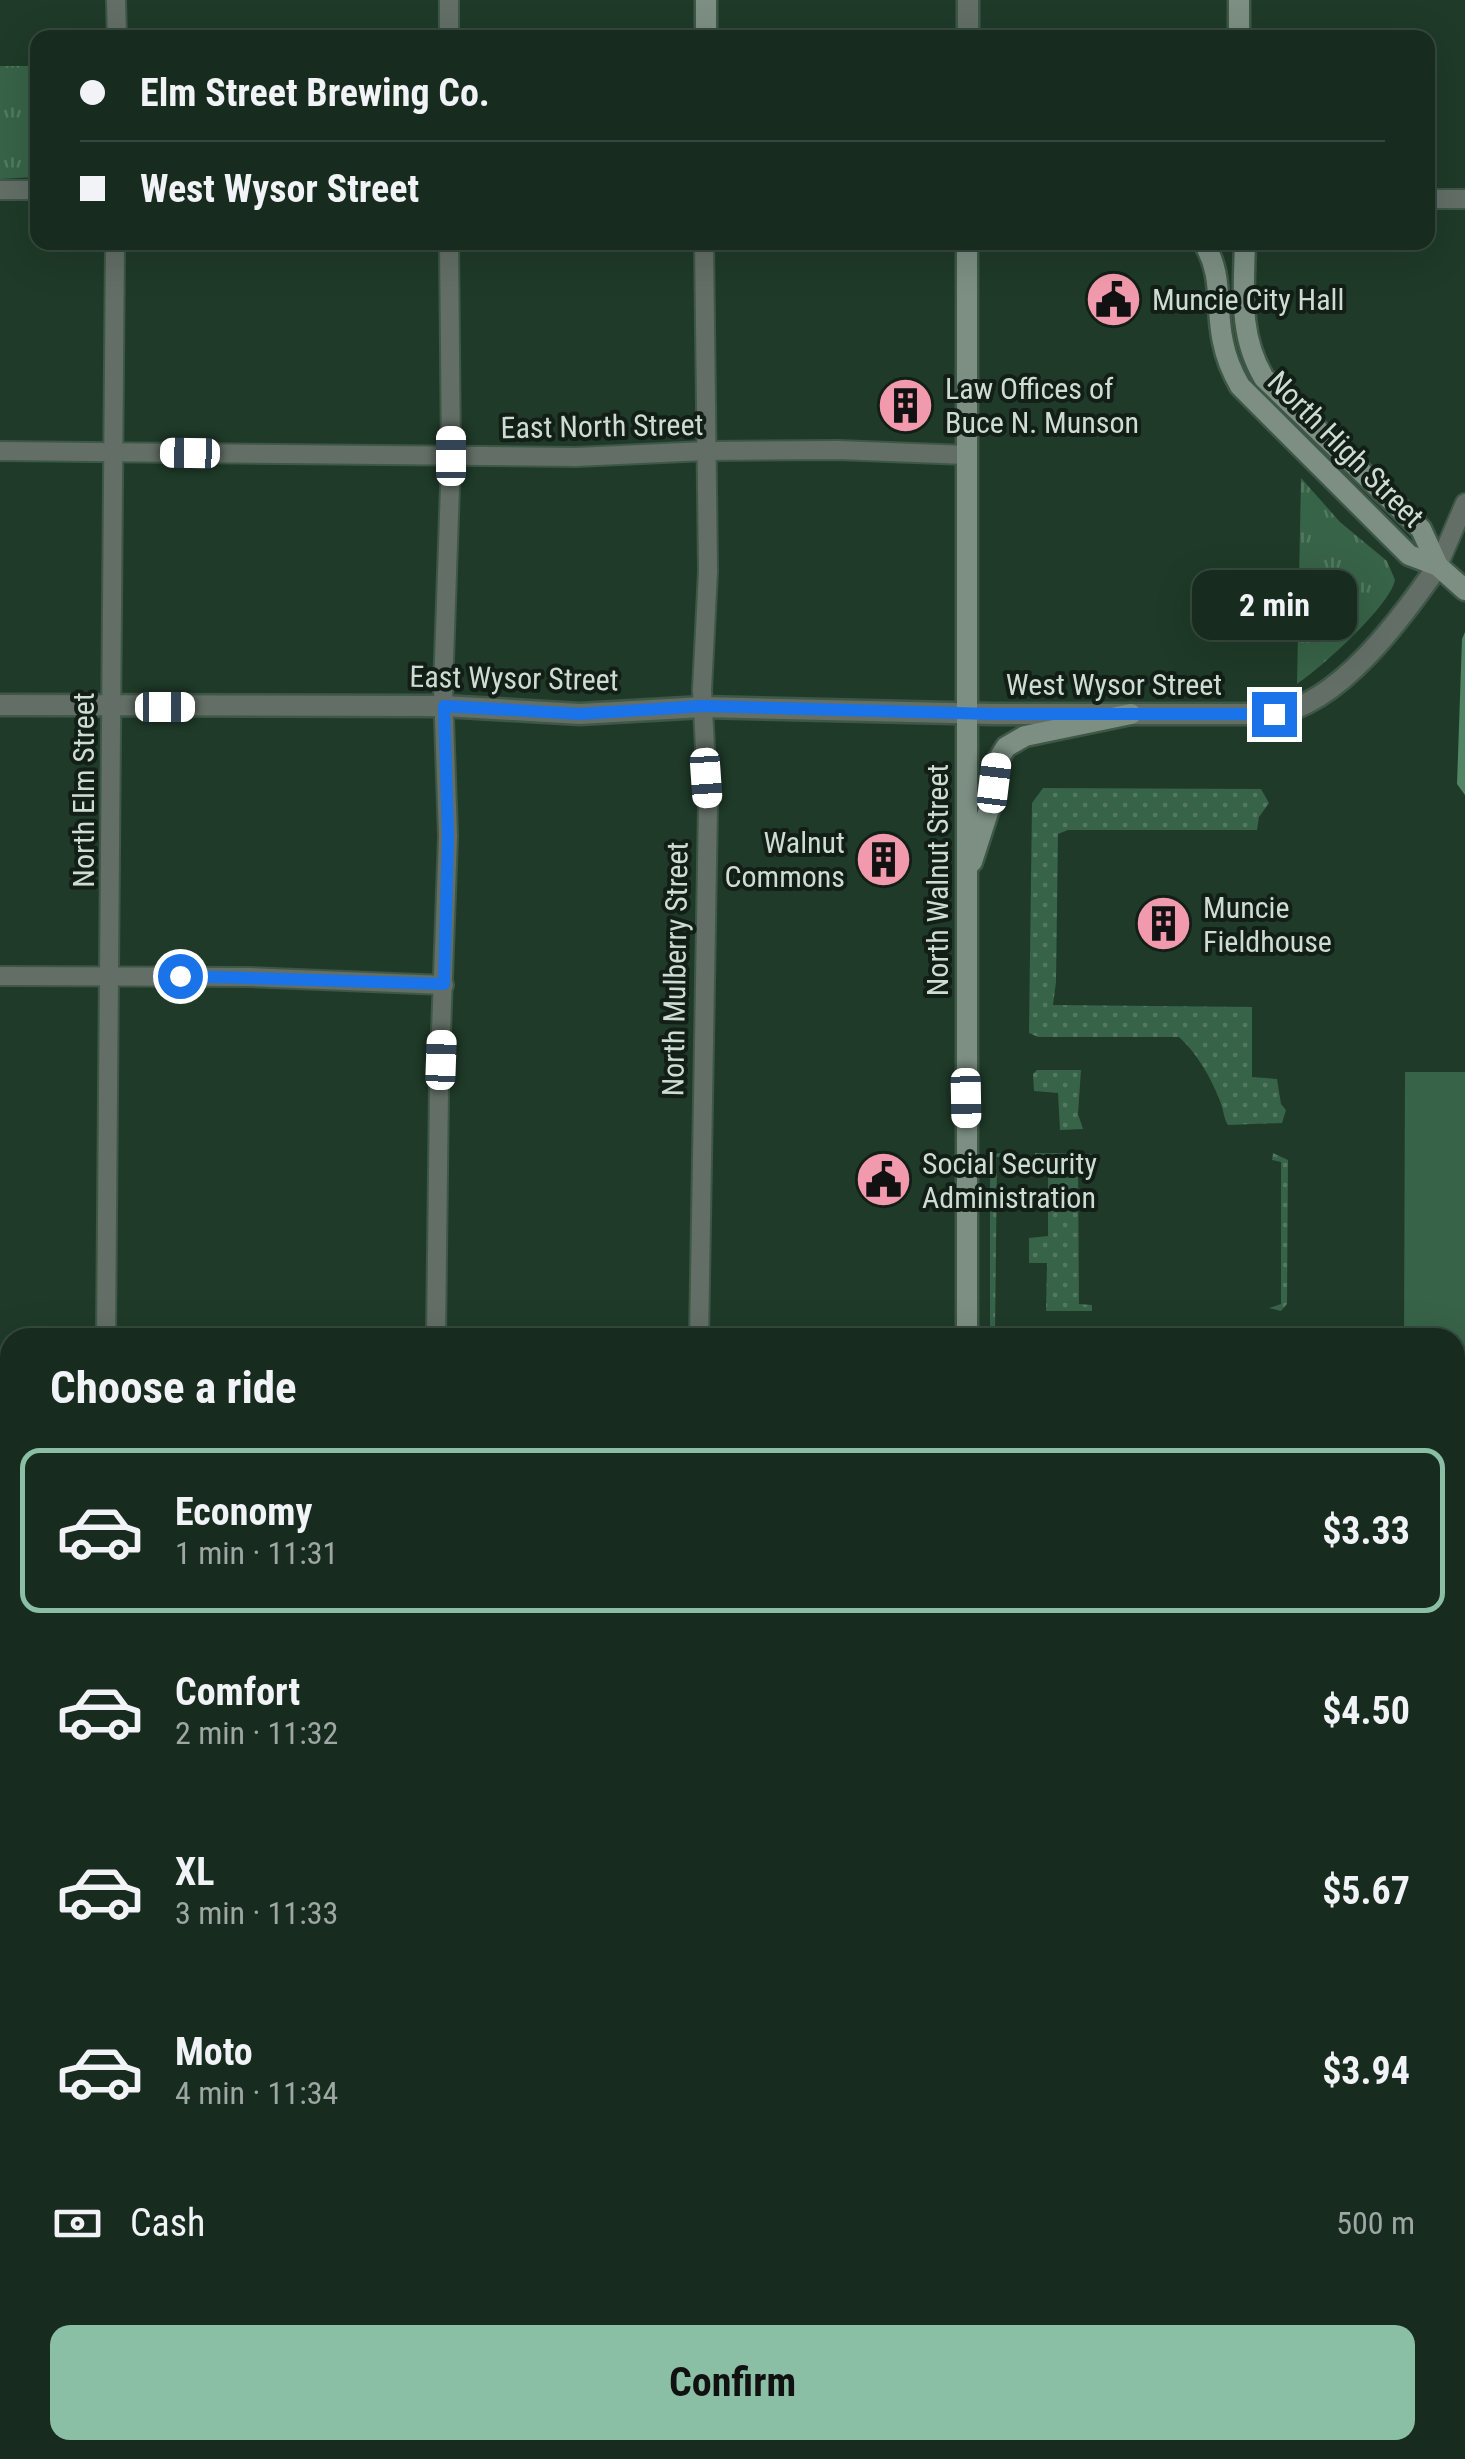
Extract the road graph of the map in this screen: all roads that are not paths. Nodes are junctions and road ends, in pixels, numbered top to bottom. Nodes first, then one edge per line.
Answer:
1 (116, 0) edge
2 (449, 0) edge
3 (706, 0) edge
4 (968, 0) edge
5 (1239, 0) edge
6 (117, 30) edge
7 (448, 30) edge
8 (706, 30) edge
9 (968, 30) edge
10 (1239, 30) edge
11 (0, 190) edge
12 (30, 190) edge
13 (1435, 199) edge
14 (1465, 199) edge
15 (115, 250) edge
16 (450, 250) edge
17 (704, 250) edge
18 (967, 250) edge
19 (1208, 250) edge
20 (1245, 250) edge
21 (0, 451) edge
22 (706, 451) junction
23 (116, 452) junction
24 (966, 455) junction
25 (451, 456) junction
26 (1465, 503) edge
27 (1438, 566) junction
28 (1465, 590) edge
29 (0, 705) edge
30 (110, 706) junction
31 (444, 706) junction
32 (703, 706) junction
33 (967, 714) junction
34 (1131, 714) junction
35 (966, 878) junction
36 (0, 976) edge
37 (110, 976) junction
38 (444, 984) junction
39 (106, 1328) edge
40 (436, 1328) edge
41 (699, 1328) edge
42 (968, 1328) edge

1 - 6 street
2 - 7 street
3 - 8 main road
4 - 9 street
5 - 10 main road
11 - 12 street
13 - 14 street
15 - 23 street, North Elm Street
16 - 25 street
17 - 22 street, North Mulberry Street
18 - 24 main road, North Walnut Street
19 - 27 main road, North High Street
20 - 27 main road, North High Street
21 - 23 street, East North Street
22 - 24 street, East North Street
22 - 25 street, East North Street
22 - 32 street, North Mulberry Street
23 - 25 street, East North Street
23 - 30 street, North Elm Street
24 - 33 main road, North Walnut Street
25 - 31 street
26 - 27 street
27 - 28 main road, North High Street
27 - 34 street, West Wysor Street
29 - 30 street, East Wysor Street
30 - 31 street, East Wysor Street
30 - 37 street, North Elm Street
31 - 32 street, East Wysor Street
31 - 38 street
32 - 33 street, East Wysor Street
32 - 41 street, North Mulberry Street
33 - 34 street, West Wysor Street
33 - 35 main road, North Walnut Street
34 - 35 main road
35 - 42 main road, North Walnut Street
36 - 37 street
37 - 38 street
37 - 39 street, North Elm Street
38 - 40 street

